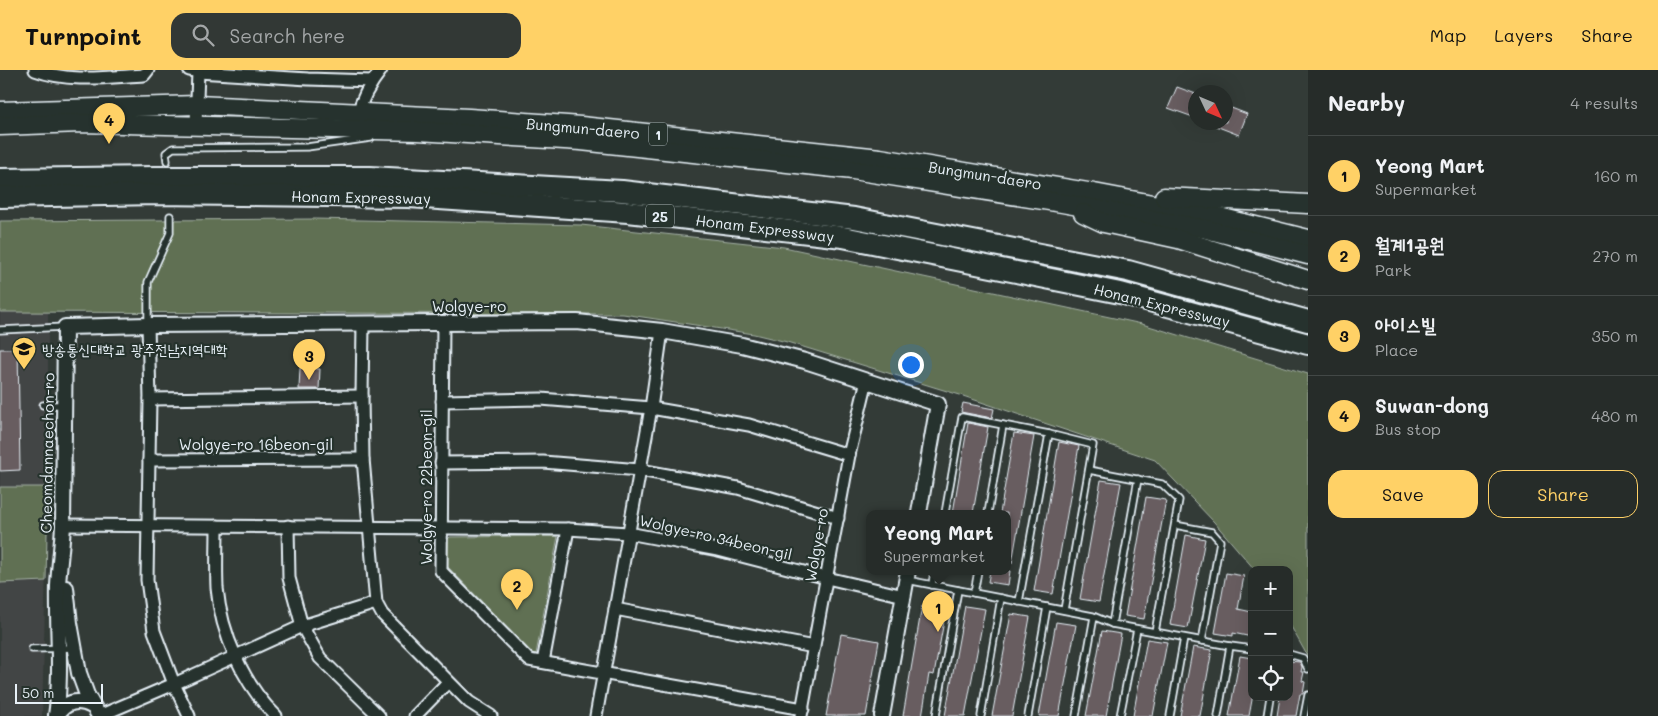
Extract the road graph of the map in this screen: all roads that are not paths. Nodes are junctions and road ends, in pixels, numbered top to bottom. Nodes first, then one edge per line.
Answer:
1 (36, 70) edge
2 (148, 70) edge
3 (381, 70) edge
4 (193, 71) edge
5 (292, 74) edge
6 (372, 81) junction
7 (197, 105) junction
8 (0, 111) edge
9 (358, 114) junction
10 (196, 125) junction
11 (0, 126) edge
12 (418, 131) junction
13 (0, 168) edge
14 (161, 169) junction
15 (0, 179) edge
16 (1094, 193) junction
17 (0, 197) edge
18 (1062, 203) junction
19 (1308, 204) edge
20 (170, 216) dead end
21 (1308, 239) edge
22 (1308, 255) edge
23 (1308, 280) edge
24 (1308, 321) edge
25 (443, 322) junction
26 (363, 324) junction
27 (148, 325) junction
28 (66, 327) junction
29 (0, 330) edge
30 (662, 331) junction
31 (1308, 344) edge
32 (867, 380) junction
33 (362, 396) junction
34 (150, 399) junction
35 (442, 401) junction
36 (43, 405) dead end
37 (63, 405) junction
38 (650, 408) junction
39 (1003, 425) junction
40 (1049, 434) junction
41 (849, 456) junction
42 (363, 458) junction
43 (149, 460) junction
44 (441, 463) junction
45 (640, 470) junction
46 (1089, 470) junction
47 (1138, 479) junction
48 (920, 510) edge
49 (946, 510) edge
50 (989, 510) edge
51 (838, 518) junction
52 (1175, 524) junction
53 (63, 525) junction
54 (147, 525) junction
55 (217, 526) junction
56 (288, 526) junction
57 (369, 528) junction
58 (441, 529) junction
59 (568, 529) junction
60 (628, 533) junction
61 (62, 550) junction
62 (908, 575) edge
63 (933, 575) edge
64 (977, 575) edge
65 (827, 578) junction
66 (932, 585) junction
67 (958, 590) junction
68 (974, 593) junction
69 (904, 596) junction
70 (1001, 598) junction
71 (1019, 602) junction
72 (376, 603) junction
73 (1047, 607) junction
74 (615, 609) junction
75 (1064, 610) junction
76 (1094, 617) junction
77 (1112, 624) junction
78 (302, 626) junction
79 (1137, 629) junction
80 (1156, 632) junction
81 (1184, 638) junction
82 (1202, 641) junction
83 (1230, 646) junction
84 (814, 647) junction
85 (59, 648) junction
86 (74, 648) junction
87 (1248, 648) edge
88 (32, 649) dead end
89 (1293, 655) edge
90 (235, 656) junction
91 (543, 662) junction
92 (1308, 669) edge
93 (604, 673) junction
94 (448, 682) junction
95 (174, 684) junction
96 (1308, 694) edge
97 (1269, 701) edge
98 (96, 713) edge
99 (802, 713) edge
100 (56, 716) edge
101 (189, 716) edge
102 (276, 716) edge
103 (379, 716) edge
104 (414, 716) edge
105 (490, 716) edge
106 (596, 716) edge
107 (882, 716) edge
108 (936, 716) edge
109 (981, 716) edge
110 (1028, 716) edge
111 (1076, 716) edge
112 (1120, 716) edge
113 (1170, 716) edge
114 (1218, 716) edge
115 (1267, 716) edge
116 (1304, 716) edge

1 - 2 street
3 - 6 street
4 - 5 street
4 - 7 street
5 - 6 street
6 - 9 street
7 - 8 main road, Bungmun-daero / 1
7 - 9 main road, Bungmun-daero / 1
7 - 10 street
9 - 16 main road, Bungmun-daero / 1
10 - 11 main road, Bungmun-daero / 1
10 - 12 main road, Bungmun-daero / 1
12 - 14 lane
12 - 18 main road, Bungmun-daero / 1
13 - 14 highway
14 - 15 highway, Honam Expressway / 25
14 - 24 highway, Honam Expressway / 25
16 - 19 main road
16 - 21 main road, Bungmun-daero / 1
17 - 31 highway, Honam Expressway / 25
18 - 22 main road, Bungmun-daero / 1
18 - 23 main road
20 - 27 lane
25 - 26 street, Wolgye-ro
25 - 30 street, Wolgye-ro
25 - 35 street, Wolgye-ro 22beon-gil
26 - 27 street, Wolgye-ro
26 - 33 street
27 - 28 street, Wolgye-ro
27 - 34 street
28 - 29 lane
28 - 37 street, Cheomdannaechon-ro
30 - 32 street, Wolgye-ro
30 - 38 street, Wolgye-ro 34beon-gil
32 - 41 street, Wolgye-ro
32 - 48 street, Wolgye-ro
33 - 34 street
33 - 42 street
34 - 43 street
35 - 38 street
35 - 44 street, Wolgye-ro 22beon-gil
36 - 37 lane
37 - 53 street, Cheomdannaechon-ro
38 - 41 street
38 - 45 street, Wolgye-ro 34beon-gil
39 - 40 lane
39 - 49 lane
39 - 50 lane
40 - 46 lane
40 - 71 lane
41 - 51 street, Wolgye-ro
42 - 43 street, Wolgye-ro 16beon-gil
42 - 57 street
43 - 54 street
44 - 45 street
44 - 58 street, Wolgye-ro 22beon-gil
45 - 51 street
45 - 60 street, Wolgye-ro 34beon-gil
46 - 47 lane
46 - 75 lane
47 - 52 lane
47 - 77 lane
51 - 65 street, Wolgye-ro
52 - 80 lane
52 - 82 lane
53 - 54 street, Wolgye-ro 34beon-gil
53 - 61 street, Cheomdannaechon-ro
54 - 55 street, Wolgye-ro 34beon-gil
54 - 95 street
55 - 56 street, Wolgye-ro 34beon-gil
55 - 90 street
56 - 57 street, Wolgye-ro 34beon-gil
56 - 78 street
57 - 58 street, Wolgye-ro 34beon-gil
57 - 72 street
58 - 59 street, Wolgye-ro 34beon-gil
58 - 91 street, Wolgye-ro 22beon-gil
59 - 60 street, Wolgye-ro 34beon-gil
59 - 91 street
60 - 65 street, Wolgye-ro 34beon-gil
60 - 74 street, Wolgye-ro 34beon-gil
61 - 85 street
61 - 86 street
62 - 66 lane
62 - 69 street
63 - 66 lane
64 - 68 lane
65 - 69 street, Wolgye-ro 34beon-gil
65 - 84 street, Wolgye-ro
66 - 67 lane
67 - 68 lane
67 - 108 lane
68 - 70 lane
69 - 107 street
70 - 71 lane
70 - 109 lane
71 - 73 lane
72 - 78 street
72 - 94 street
73 - 75 lane
73 - 110 lane
74 - 84 street
74 - 93 street, Wolgye-ro 34beon-gil
75 - 76 lane
76 - 77 lane
76 - 111 lane
77 - 79 lane
78 - 90 street
78 - 103 street
79 - 80 lane
79 - 112 lane
80 - 81 lane
81 - 82 lane
81 - 113 lane
82 - 83 lane
83 - 87 lane
83 - 114 lane
84 - 99 street, Wolgye-ro
85 - 86 lane
85 - 88 lane
85 - 100 street
86 - 98 street
89 - 92 lane
90 - 95 street
90 - 102 street
91 - 93 street, Wolgye-ro 22beon-gil
93 - 99 street
93 - 106 street, Wolgye-ro 34beon-gil
94 - 104 street
94 - 105 street
95 - 98 street
95 - 101 street
96 - 116 lane
97 - 115 lane
98 - 100 street

